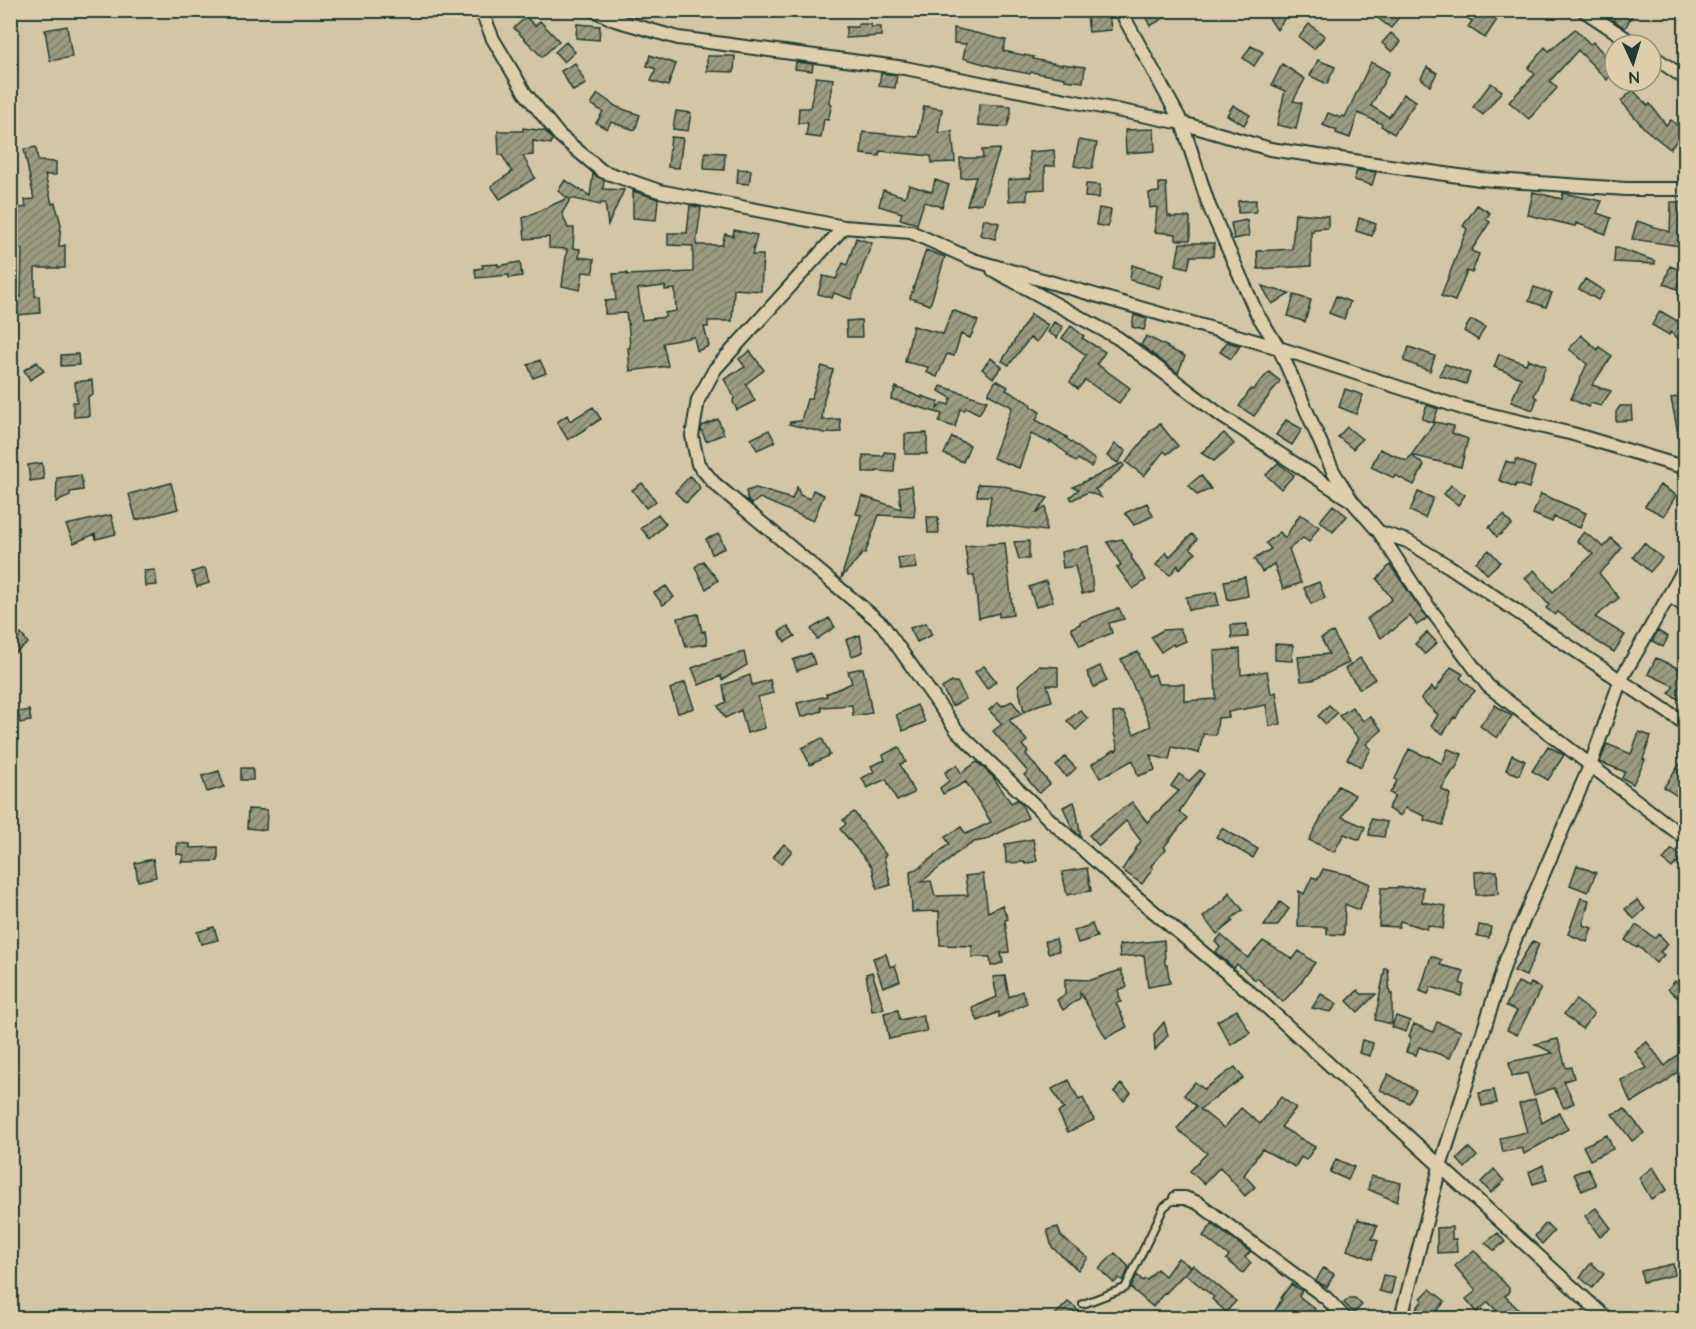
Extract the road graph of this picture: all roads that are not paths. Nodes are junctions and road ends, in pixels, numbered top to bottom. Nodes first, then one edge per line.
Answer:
1 (481, 10) edge
2 (593, 10) edge
3 (1120, 10) edge
4 (1583, 10) edge
5 (1618, 33) edge
6 (1663, 63) edge
7 (1686, 79) edge
8 (1182, 123) junction
9 (1686, 189) edge
10 (844, 227) junction
11 (973, 260) junction
12 (1280, 348) junction
13 (1686, 468) edge
14 (1352, 501) junction
15 (1379, 532) junction
16 (1686, 566) edge
17 (1669, 595) junction
18 (1686, 607) edge
19 (1620, 679) junction
20 (1686, 724) edge
21 (1590, 766) junction
22 (1686, 839) edge
23 (1440, 1167) junction
24 (1176, 1198) joint
25 (1083, 1304) dead end
26 (1345, 1318) edge
27 (1401, 1318) edge
28 (1606, 1318) edge

1 - 10 street
2 - 8 street
3 - 8 street
4 - 5 street
6 - 7 street
8 - 9 street
8 - 12 street
10 - 11 street
10 - 23 street
11 - 12 street
11 - 14 street
12 - 13 street
12 - 14 street
14 - 15 street
15 - 19 street
15 - 21 street
16 - 17 street
17 - 18 street
17 - 19 street
19 - 20 street
19 - 21 street
21 - 22 street
21 - 23 street
23 - 27 street
23 - 28 street
24 - 25 lane
24 - 26 street

